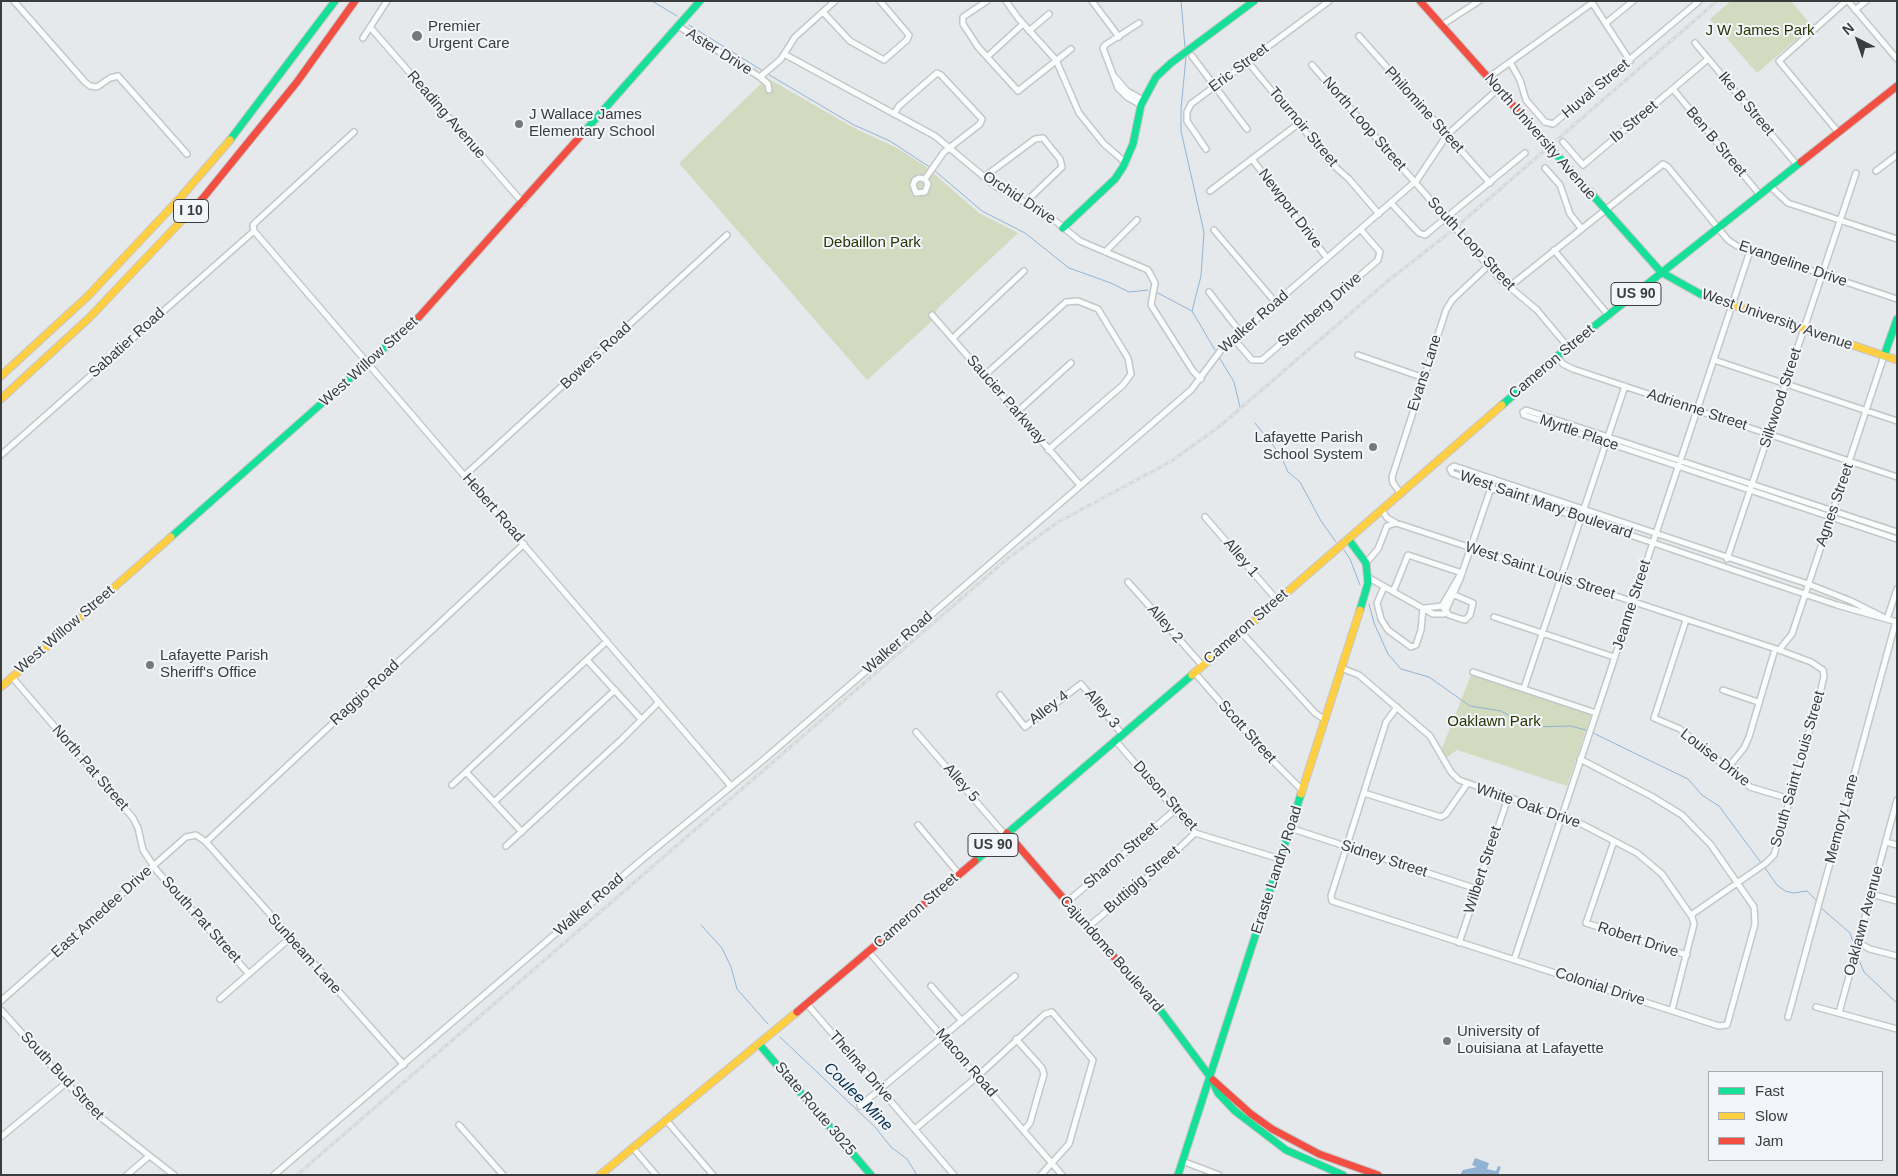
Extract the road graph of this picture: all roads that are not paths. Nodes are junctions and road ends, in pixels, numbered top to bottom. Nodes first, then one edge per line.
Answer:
1 (14, 1) edge
2 (335, 1) edge
3 (355, 1) edge
4 (387, 1) edge
5 (700, 1) edge
6 (835, 1) edge
7 (880, 1) edge
8 (987, 1) edge
9 (1006, 1) edge
10 (1092, 1) edge
11 (1254, 1) edge
12 (1329, 1) edge
13 (1420, 1) edge
14 (1479, 1) edge
15 (1632, 1) edge
16 (1699, 1) edge
17 (1847, 1) edge
18 (1866, 1) edge
19 (1592, 2) edge
20 (1855, 10) junction
21 (823, 12) junction
22 (1049, 14) dead end
23 (1139, 23) dead end
24 (1606, 23) junction
25 (1023, 24) junction
26 (1442, 25) junction
27 (678, 26) junction
28 (370, 27) junction
29 (1029, 31) junction
30 (1359, 36) dead end
31 (1119, 37) junction
32 (363, 38) dead end
33 (1695, 43) dead end
34 (1071, 49) dead end
35 (784, 54) junction
36 (1192, 56) dead end
37 (987, 57) junction
38 (1897, 59) edge
39 (1056, 60) junction
40 (1708, 60) junction
41 (1630, 61) junction
42 (1248, 62) junction
43 (1510, 62) junction
44 (1312, 65) dead end
45 (760, 77) junction
46 (1488, 78) junction
47 (1897, 86) edge
48 (1214, 87) junction
49 (1498, 89) junction
50 (1673, 89) junction
51 (769, 90) dead end
52 (1142, 102) junction
53 (894, 114) junction
54 (1298, 124) junction
55 (1247, 129) dead end
56 (354, 132) dead end
57 (1838, 132) junction
58 (1448, 135) junction
59 (1563, 142) dead end
60 (949, 148) junction
61 (1206, 149) dead end
62 (1525, 152) dead end
63 (187, 154) dead end
64 (1897, 155) edge
65 (1252, 159) junction
66 (1126, 163) junction
67 (1797, 165) junction
68 (1545, 168) dead end
69 (1876, 171) dead end
70 (1856, 173) dead end
71 (984, 178) junction
72 (925, 179) dead end
73 (1415, 182) junction
74 (1490, 183) junction
75 (1770, 186) junction
76 (1210, 191) dead end
77 (1760, 195) junction
78 (523, 203) junction
79 (1391, 203) junction
80 (1027, 204) junction
81 (1604, 209) junction
82 (1379, 214) junction
83 (1446, 219) junction
84 (1137, 220) dead end
85 (1840, 221) junction
86 (1718, 227) junction
87 (1063, 228) junction
88 (1581, 228) junction
89 (1214, 230) dead end
90 (1361, 230) junction
91 (254, 231) junction
92 (727, 235) dead end
93 (1897, 239) edge
94 (1554, 250) junction
95 (1750, 251) junction
96 (1105, 252) junction
97 (1327, 258) junction
98 (1488, 266) junction
99 (1024, 271) dead end
100 (1662, 272) junction
101 (1822, 275) junction
102 (1508, 287) junction
103 (1209, 292) dead end
104 (1897, 299) edge
105 (1276, 303) junction
106 (1732, 305) junction
107 (932, 315) dead end
108 (1609, 316) junction
109 (1897, 319) edge
110 (1803, 330) junction
111 (1241, 333) junction
112 (953, 338) junction
113 (1234, 338) junction
114 (1568, 347) junction
115 (1358, 355) dead end
116 (1884, 356) junction
117 (1557, 357) junction
118 (1714, 360) junction
119 (1897, 360) edge
120 (1071, 363) dead end
121 (368, 364) junction
122 (985, 375) junction
123 (1, 376) edge
124 (1424, 378) junction
125 (1201, 379) junction
126 (1785, 384) junction
127 (1625, 386) junction
128 (1, 399) edge
129 (1697, 410) junction
130 (1866, 411) junction
131 (1017, 412) junction
132 (1897, 421) edge
133 (1769, 433) junction
134 (1607, 440) junction
135 (1048, 450) junction
136 (1, 454) edge
137 (1850, 461) junction
138 (1679, 464) junction
139 (464, 476) junction
140 (1897, 477) edge
141 (1494, 479) junction
142 (1080, 485) junction
143 (1751, 487) junction
144 (1491, 488) junction
145 (1400, 494) junction
146 (1584, 509) junction
147 (1382, 510) junction
148 (1832, 515) junction
149 (1204, 517) dead end
150 (1581, 517) junction
151 (1396, 523) junction
152 (1897, 532) edge
153 (1655, 534) junction
154 (1897, 539) edge
155 (1349, 540) junction
156 (1653, 542) junction
157 (524, 544) junction
158 (1471, 548) junction
159 (1728, 557) junction
160 (1366, 564) junction
161 (1725, 565) junction
162 (1462, 573) junction
163 (1369, 578) junction
164 (1561, 578) junction
165 (1128, 582) dead end
166 (1808, 584) junction
167 (1384, 587) junction
168 (1897, 589) edge
169 (1393, 592) junction
170 (1805, 593) junction
171 (1452, 594) junction
172 (1277, 600) junction
173 (1633, 602) junction
174 (1442, 606) junction
175 (1423, 608) junction
176 (1446, 612) junction
177 (1494, 617) dead end
178 (1887, 619) junction
179 (1686, 620) junction
180 (1896, 622) edge
181 (1241, 632) junction
182 (1542, 634) junction
183 (607, 641) junction
184 (1777, 650) junction
185 (1614, 657) junction
186 (588, 661) junction
187 (1202, 665) junction
188 (1341, 668) junction
189 (1823, 670) joint
190 (1194, 672) junction
191 (1473, 672) dead end
192 (12, 677) junction
193 (1081, 684) joint
194 (1, 686) edge
195 (1524, 688) junction
196 (615, 690) junction
197 (1723, 690) dead end
198 (1000, 695) dead end
199 (659, 702) junction
200 (1758, 702) junction
201 (1397, 707) junction
202 (1596, 713) junction
203 (642, 719) junction
204 (1324, 720) junction
205 (916, 732) dead end
206 (1122, 734) junction
207 (1115, 740) junction
208 (1580, 760) junction
209 (1727, 769) junction
210 (467, 772) junction
211 (1467, 784) junction
212 (452, 785) dead end
213 (731, 786) junction
214 (1302, 790) junction
215 (1364, 792) junction
216 (1508, 798) junction
217 (1790, 799) junction
218 (1897, 800) edge
219 (494, 802) junction
220 (1175, 810) junction
221 (1562, 816) junction
222 (918, 825) dead end
223 (1290, 828) junction
224 (522, 832) junction
225 (1195, 833) junction
226 (1006, 834) junction
227 (1614, 841) junction
228 (206, 842) junction
229 (1886, 842) junction
230 (1897, 845) edge
231 (506, 846) dead end
232 (1347, 847) junction
233 (1280, 859) junction
234 (154, 866) junction
235 (959, 874) junction
236 (1738, 883) junction
237 (1477, 889) junction
238 (1871, 894) junction
239 (1897, 901) edge
240 (1067, 902) junction
241 (1690, 915) junction
242 (1088, 927) junction
243 (290, 938) junction
244 (1459, 943) junction
245 (1859, 943) junction
246 (869, 952) junction
247 (1687, 955) junction
248 (1897, 956) edge
249 (1514, 960) junction
250 (248, 974) junction
251 (1015, 976) dead end
252 (931, 986) dead end
253 (220, 999) dead end
254 (1, 1001) edge
255 (807, 1004) junction
256 (1816, 1006) dead end
257 (1, 1010) edge
258 (1672, 1010) junction
259 (1839, 1013) junction
260 (1788, 1017) dead end
261 (962, 1021) junction
262 (1897, 1029) edge
263 (943, 1036) junction
264 (1016, 1039) junction
265 (759, 1044) junction
266 (404, 1065) junction
267 (978, 1076) junction
268 (1211, 1078) junction
269 (66, 1083) junction
270 (880, 1089) junction
271 (860, 1106) dead end
272 (666, 1120) junction
273 (459, 1125) dead end
274 (915, 1129) junction
275 (1024, 1130) junction
276 (1, 1137) edge
277 (632, 1148) junction
278 (149, 1156) junction
279 (1182, 1161) junction
280 (1052, 1163) junction
281 (1216, 1174) edge
282 (127, 1175) edge
283 (174, 1175) edge
284 (274, 1175) edge
285 (503, 1175) edge
286 (600, 1175) edge
287 (656, 1175) edge
288 (713, 1175) edge
289 (871, 1175) edge
290 (954, 1175) edge
291 (1041, 1175) edge
292 (1062, 1175) edge
293 (1178, 1175) edge
294 (1343, 1175) edge
295 (1378, 1175) edge

1 - 63 street
2 - 123 main road, I 10
3 - 128 main road, I 10
4 - 28 street
5 - 27 main road, West Willow Street
6 - 21 street, Aster Drive
7 - 21 street
8 - 37 street
9 - 25 street
10 - 31 street
11 - 52 main road
12 - 42 street, Eric Street
13 - 26 main road, North University Avenue
14 - 26 street
15 - 24 street
16 - 41 street, Huval Street
17 - 20 street
17 - 57 street
18 - 20 street
19 - 24 street
19 - 43 street
20 - 38 street
21 - 35 street, Aster Drive
22 - 29 street
23 - 31 street
24 - 41 street
25 - 29 street
25 - 37 street
26 - 46 main road, North University Avenue
27 - 45 street, Aster Drive
27 - 78 main road, West Willow Street
28 - 32 street
28 - 78 street, Reading Avenue
29 - 39 street
30 - 58 street, Philomine Street
31 - 52 street
33 - 40 street, Ike B Street
34 - 39 street
35 - 45 street, Aster Drive
35 - 53 street, Orchid Drive
36 - 48 street
37 - 39 street
39 - 66 street
40 - 50 street, Ib Street
40 - 67 street, Ike B Street
41 - 43 street, Huval Street
42 - 48 street, Eric Street
42 - 54 street, Tournoir Street
43 - 46 street
44 - 73 street, North Loop Street
45 - 51 street, Aster Drive
46 - 49 main road, North University Avenue
47 - 57 main road, Cameron Street / US 90
48 - 55 street
48 - 61 street, Eric Street
49 - 58 street, Walker Road
49 - 81 main road, North University Avenue
50 - 59 street, Ib Street
50 - 77 street, Ben B Street
52 - 66 main road
53 - 60 street, Orchid Drive
53 - 60 street
54 - 65 street
54 - 82 street, Tournoir Street
56 - 91 street, Sabatier Road
57 - 67 main road, Cameron Street / US 90
58 - 73 street, Walker Road
58 - 74 street, Philomine Street
60 - 71 street, Orchid Drive
60 - 72 street
62 - 74 street
64 - 69 street
65 - 76 street
65 - 97 street, Newport Drive
66 - 87 main road
67 - 75 main road, Cameron Street / US 90
68 - 88 street
70 - 85 street, Silkwood Street
71 - 80 street, Orchid Drive
71 - 80 street
73 - 79 street, Walker Road
73 - 83 street, South Loop Street
74 - 83 street
75 - 77 main road, Cameron Street / US 90
75 - 85 street
77 - 86 main road, Cameron Street / US 90
78 - 121 main road, West Willow Street
79 - 82 street, Walker Road
79 - 83 street
80 - 87 street, Orchid Drive
81 - 86 street, Evangeline Drive
81 - 88 street
81 - 100 main road, North University Avenue
82 - 90 street, Walker Road
83 - 98 street, South Loop Street
84 - 96 street
85 - 93 street
85 - 101 street, Silkwood Street
86 - 95 street, Evangeline Drive
86 - 100 main road, Cameron Street / US 90
87 - 96 street, Orchid Drive
88 - 94 street
89 - 105 street
90 - 97 street, Walker Road
90 - 113 street, Sternberg Drive
91 - 121 street, Hebert Road
91 - 136 street, Sabatier Road
92 - 139 street, Bowers Road
94 - 102 street
94 - 108 street
95 - 101 street, Evangeline Drive
95 - 106 street, Jeanne Street
96 - 125 street, Orchid Drive
97 - 105 street, Walker Road
98 - 102 street, South Loop Street
98 - 124 street, Evans Lane
99 - 112 street
100 - 106 main road, West University Avenue
100 - 108 main road, Cameron Street / US 90
101 - 104 street, Evangeline Drive
101 - 110 street, Silkwood Street
102 - 114 street, South Loop Street
103 - 111 street
105 - 111 street, Walker Road
106 - 110 main road, West University Avenue
106 - 118 street, Jeanne Street
107 - 112 street, Saucier Parkway
108 - 114 main road, Cameron Street / US 90
109 - 116 main road
110 - 116 main road, West University Avenue
110 - 126 street, Silkwood Street
111 - 113 street, Walker Road
112 - 122 street, Saucier Parkway
113 - 125 street, Walker Road
114 - 117 main road, Cameron Street / US 90
115 - 124 street
116 - 119 main road, West University Avenue
116 - 130 street, Agnes Street
117 - 127 street, Adrienne Street
117 - 145 main road, Cameron Street / US 90
118 - 126 street
118 - 129 street, Jeanne Street
120 - 131 street
121 - 139 street, Hebert Road
121 - 192 main road, West Willow Street
122 - 131 street, Saucier Parkway
122 - 135 street
124 - 145 street, Evans Lane
125 - 142 street, Walker Road
126 - 130 street
126 - 133 street, Silkwood Street
127 - 129 street, Adrienne Street
127 - 134 street
129 - 133 street, Adrienne Street
129 - 138 street, Jeanne Street
130 - 132 street
130 - 137 street, Agnes Street
131 - 135 street, Saucier Parkway
133 - 137 street, Adrienne Street
133 - 143 street, Silkwood Street
134 - 134 street, Myrtle Place
134 - 138 street, Myrtle Place
134 - 146 street
135 - 142 street, Saucier Parkway
137 - 140 street, Adrienne Street
137 - 148 street, Agnes Street
138 - 143 street, Myrtle Place
138 - 153 street, Jeanne Street
139 - 157 street, Hebert Road
141 - 144 street
141 - 144 street, West Saint Mary Boulevard
141 - 146 street, West Saint Mary Boulevard
142 - 213 street, Walker Road
143 - 148 street, Myrtle Place
143 - 159 street, Silkwood Street
144 - 150 street, West Saint Mary Boulevard
144 - 158 street
145 - 147 main road, Cameron Street / US 90
146 - 150 street
146 - 153 street, West Saint Mary Boulevard
147 - 151 street
147 - 155 main road, Cameron Street / US 90
148 - 152 street, Myrtle Place
148 - 154 street, Myrtle Place
148 - 166 street, Agnes Street
149 - 172 street, Alley 1
150 - 156 street, West Saint Mary Boulevard
150 - 164 street
151 - 158 street, West Saint Louis Street
151 - 160 street
153 - 156 street, Jeanne Street
153 - 159 street, West Saint Mary Boulevard
155 - 160 main road, Eraste Landry Road
155 - 172 main road, Cameron Street / US 90
156 - 161 street, West Saint Mary Boulevard
156 - 173 street, Jeanne Street
157 - 183 street, Hebert Road
157 - 228 street, Raggio Road
158 - 162 street
158 - 164 street, West Saint Louis Street
159 - 161 street, Silkwood Street
159 - 166 street, West Saint Mary Boulevard
160 - 163 main road, Eraste Landry Road
161 - 170 street, West Saint Mary Boulevard
162 - 169 street
162 - 171 street
163 - 167 street
163 - 188 main road, Eraste Landry Road
164 - 173 street, West Saint Louis Street
164 - 182 street
165 - 187 street, Alley 2
166 - 170 street, Agnes Street
166 - 178 street, West Saint Mary Boulevard
167 - 169 street
167 - 175 street
168 - 178 street
169 - 175 street
170 - 178 street, West Saint Mary Boulevard
170 - 184 street, Agnes Street
171 - 174 street
171 - 176 street
171 - 176 street
172 - 181 main road, Cameron Street / US 90
173 - 179 street, West Saint Louis Street
173 - 185 street, Jeanne Street
174 - 175 street
174 - 176 street
175 - 176 street
177 - 182 street
178 - 180 street, West Saint Mary Boulevard
179 - 184 street, West Saint Louis Street
179 - 209 street, Louise Drive
180 - 260 street, Memory Lane
181 - 187 main road, Cameron Street / US 90
181 - 204 street
182 - 185 street
182 - 195 street
183 - 186 street
183 - 199 street, Hebert Road
184 - 189 street, West Saint Louis Street
184 - 200 street, Agnes Street
185 - 202 street, Jeanne Street
186 - 196 street
186 - 210 street
187 - 190 main road, Cameron Street / US 90
188 - 201 street, White Oak Drive
188 - 204 main road, Eraste Landry Road
189 - 217 street, South Saint Louis Street
190 - 206 main road, Cameron Street / US 90
190 - 214 street, Scott Street
191 - 195 street
192 - 194 main road, West Willow Street
192 - 234 street, North Pat Street
193 - 198 street, Alley 4
193 - 206 street, Alley 3
195 - 202 street
196 - 203 street
196 - 219 street
197 - 200 street
199 - 203 street
199 - 213 street, Hebert Road
200 - 209 street, Agnes Street
201 - 211 street, White Oak Drive
201 - 215 street, Colonial Drive
202 - 208 street, Jeanne Street
203 - 224 street
204 - 214 main road, Eraste Landry Road
205 - 226 street, Alley 5
206 - 207 main road, Cameron Street / US 90
207 - 220 street, Duson Street
207 - 226 main road, Cameron Street / US 90
208 - 221 street, Jeanne Street
208 - 236 street, Colonial Drive
209 - 217 street, Louise Drive
210 - 212 street
210 - 219 street
211 - 215 street
211 - 216 street, White Oak Drive
213 - 266 street, Walker Road
214 - 223 main road, Eraste Landry Road
215 - 232 street, Colonial Drive
216 - 221 street, White Oak Drive
216 - 237 street, Wilbert Street
217 - 236 street, South Saint Louis Street
218 - 229 street, Oaklawn Avenue
219 - 224 street
220 - 225 street, Duson Street
220 - 240 street, Sharon Street
221 - 227 street, White Oak Drive
221 - 249 street, Jeanne Street
222 - 235 street
223 - 232 street, Sidney Street
223 - 233 main road, Eraste Landry Road
224 - 231 street
225 - 233 street, Duson Street
225 - 242 street, Buttigig Street
226 - 235 main road, Cameron Street / US 90
226 - 240 main road, Cajundome Boulevard
227 - 241 street, White Oak Drive
227 - 247 street, Robert Drive
228 - 234 street, East Amedee Drive
228 - 243 street, Sunbeam Lane
229 - 230 street
229 - 238 street, Oaklawn Avenue
232 - 237 street, Sidney Street
232 - 244 street, Colonial Drive
233 - 268 main road, Eraste Landry Road
234 - 250 street, South Pat Street
234 - 254 street, East Amedee Drive
235 - 246 main road, Cameron Street / US 90
236 - 241 street, South Saint Louis Street
236 - 258 street, Colonial Drive
237 - 244 street, Wilbert Street
238 - 239 street
238 - 245 street, Oaklawn Avenue
240 - 242 main road, Cajundome Boulevard
241 - 247 street
242 - 268 main road, Cajundome Boulevard
243 - 250 street
243 - 266 street, Sunbeam Lane
244 - 249 street, Colonial Drive
245 - 248 street
245 - 259 street, Oaklawn Avenue
246 - 255 main road, Cameron Street / US 90
246 - 263 street, Macon Road
247 - 258 street
249 - 258 street, Colonial Drive
250 - 253 street
251 - 261 street
252 - 261 street
255 - 265 main road, Cameron Street / US 90
255 - 270 street, Thelma Drive
256 - 259 street
257 - 269 street, South Bud Street
259 - 262 street
261 - 263 street
263 - 267 street, Macon Road
263 - 270 street
264 - 267 street
264 - 275 street
264 - 280 street
265 - 272 main road, Cameron Street / US 90
265 - 289 main road, State Route 3025
266 - 284 street, Walker Road
267 - 274 street
267 - 275 street, Macon Road
268 - 279 main road, Eraste Landry Road
268 - 294 main road, Cajundome Boulevard
268 - 295 main road, Cajundome Boulevard
269 - 276 street
269 - 278 street, South Bud Street
270 - 271 street
270 - 274 street, Thelma Drive
272 - 277 main road, Cameron Street / US 90
272 - 288 street
273 - 285 street
274 - 290 street, Thelma Drive
275 - 280 street, Macon Road
277 - 286 main road, Cameron Street / US 90
277 - 287 street
278 - 282 street
278 - 283 street, South Bud Street
279 - 281 street
279 - 293 main road, Eraste Landry Road
280 - 291 street
280 - 292 street, Macon Road

